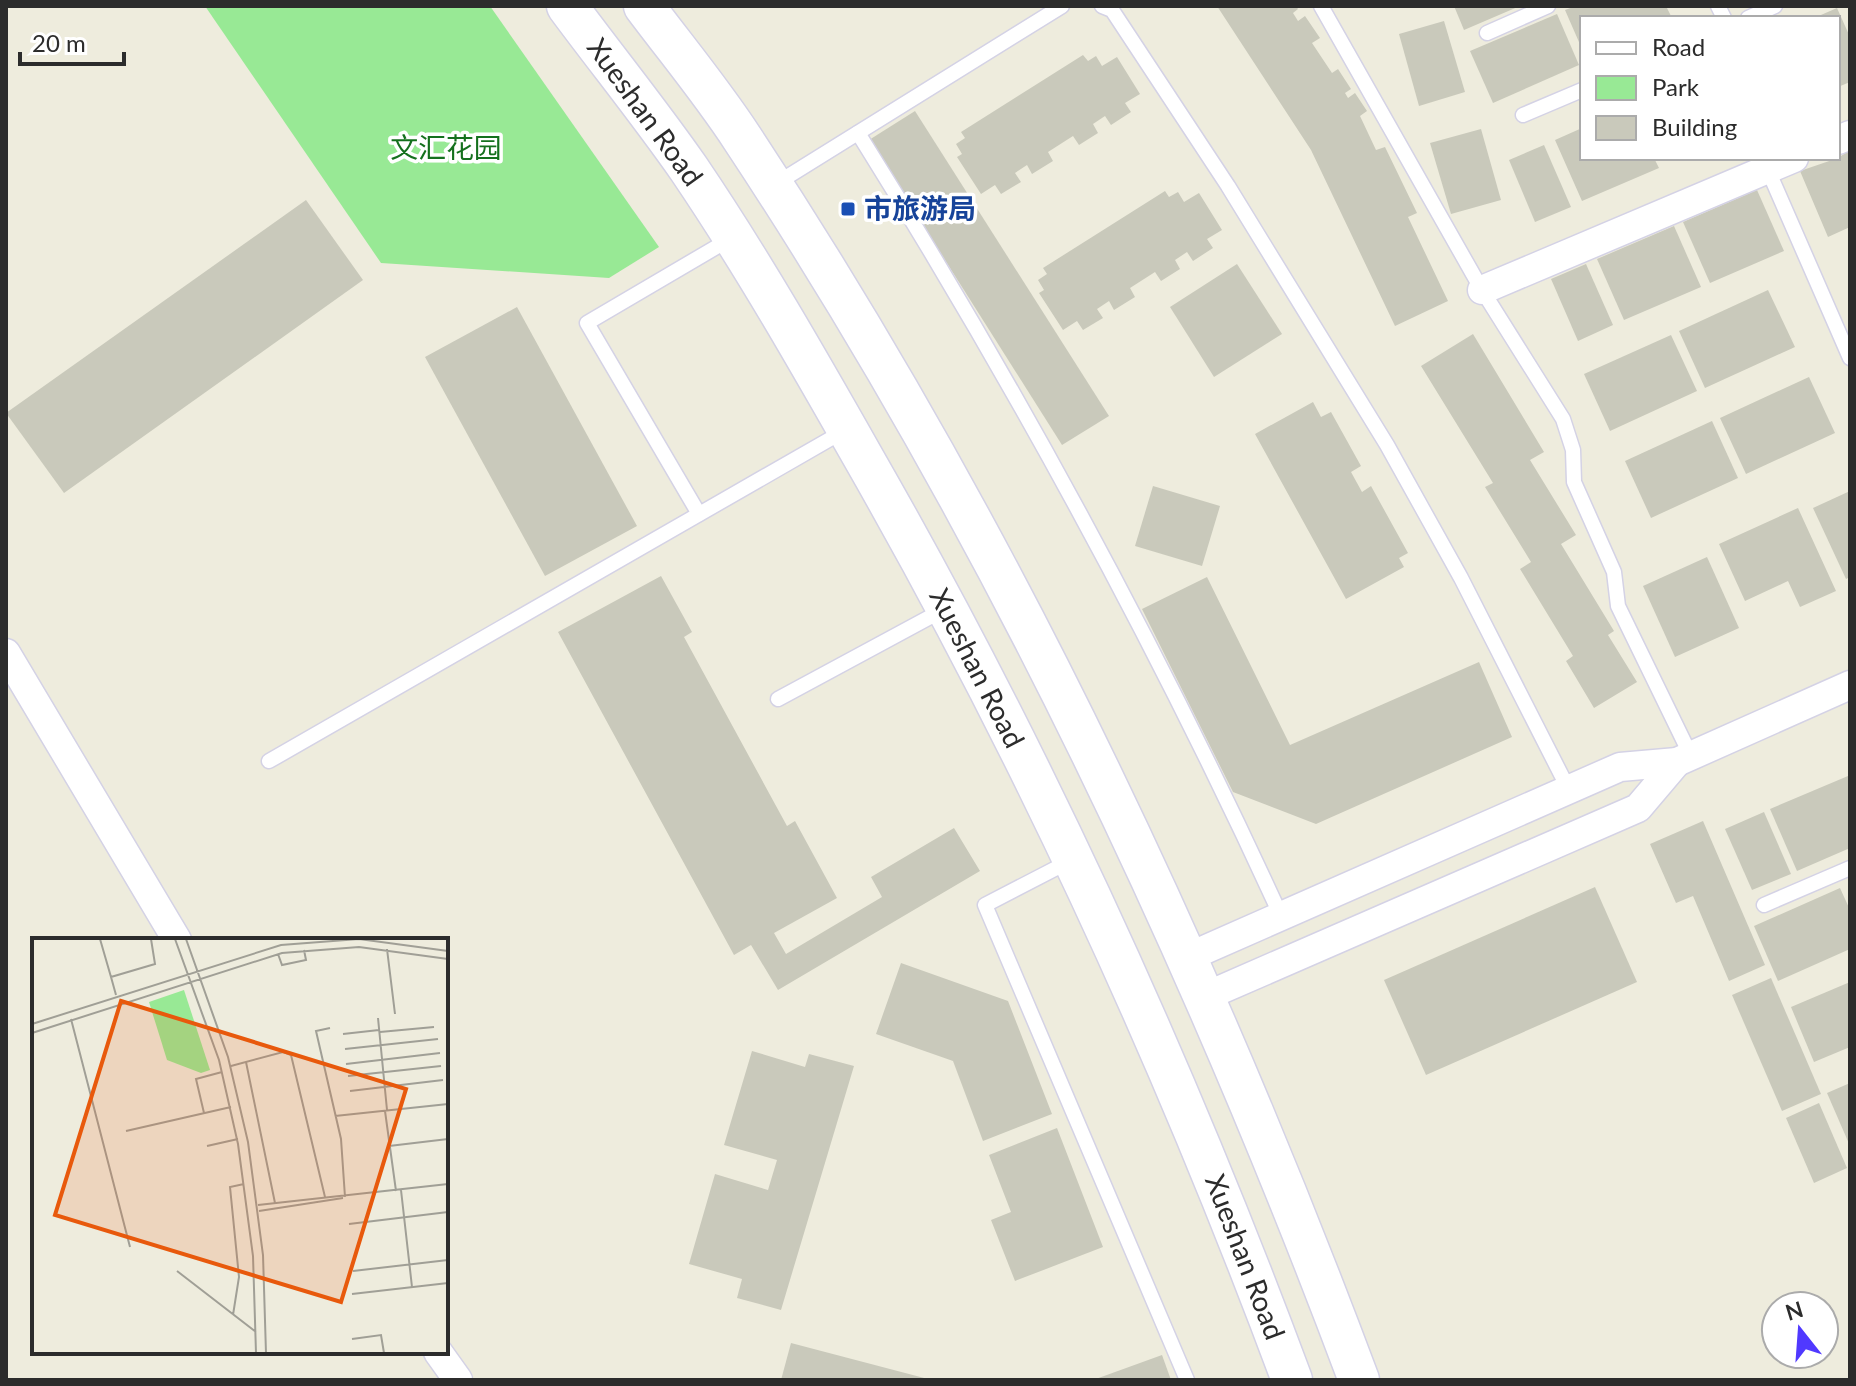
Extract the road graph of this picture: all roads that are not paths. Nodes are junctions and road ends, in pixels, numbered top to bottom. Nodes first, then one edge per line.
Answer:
1 (567, 6) edge
2 (644, 6) edge
3 (1062, 6) edge
4 (1102, 6) edge
5 (1321, 6) edge
6 (1548, 6) edge
7 (1775, 6) edge
8 (1752, 16) edge
9 (1487, 33) dead end
10 (1580, 91) edge
11 (1523, 115) dead end
12 (858, 133) junction
13 (1782, 162) edge
14 (773, 186) junction
15 (732, 238) junction
16 (1482, 290) junction
17 (1850, 358) edge
18 (848, 429) junction
19 (699, 514) junction
20 (946, 608) junction
21 (6, 653) edge
22 (1850, 685) edge
23 (778, 699) dead end
24 (1684, 759) junction
25 (269, 761) dead end
26 (1569, 790) junction
27 (1073, 860) junction
28 (1850, 868) edge
29 (1764, 905) dead end
30 (1281, 916) junction
31 (176, 938) edge
32 (1186, 958) junction
33 (1204, 997) junction
34 (439, 1354) edge
35 (458, 1380) edge
36 (1187, 1380) edge
37 (1292, 1380) edge
38 (1359, 1380) edge

1 - 15 main road, Xueshan Road
2 - 14 main road
3 - 12 lane
4 - 26 lane
5 - 16 lane
6 - 9 lane
7 - 8 lane
10 - 11 lane
12 - 14 lane
12 - 30 lane
13 - 16 street
13 - 17 lane
14 - 32 main road
15 - 18 main road, Xueshan Road
15 - 19 lane
16 - 24 lane
18 - 19 lane
18 - 20 main road, Xueshan Road
19 - 25 lane
20 - 23 lane
20 - 27 main road, Xueshan Road
21 - 31 street
22 - 24 street
24 - 26 street
24 - 33 street
26 - 30 street
27 - 36 lane
27 - 37 main road, Xueshan Road
28 - 29 lane
30 - 32 street
32 - 33 main road
33 - 38 main road
34 - 35 street

